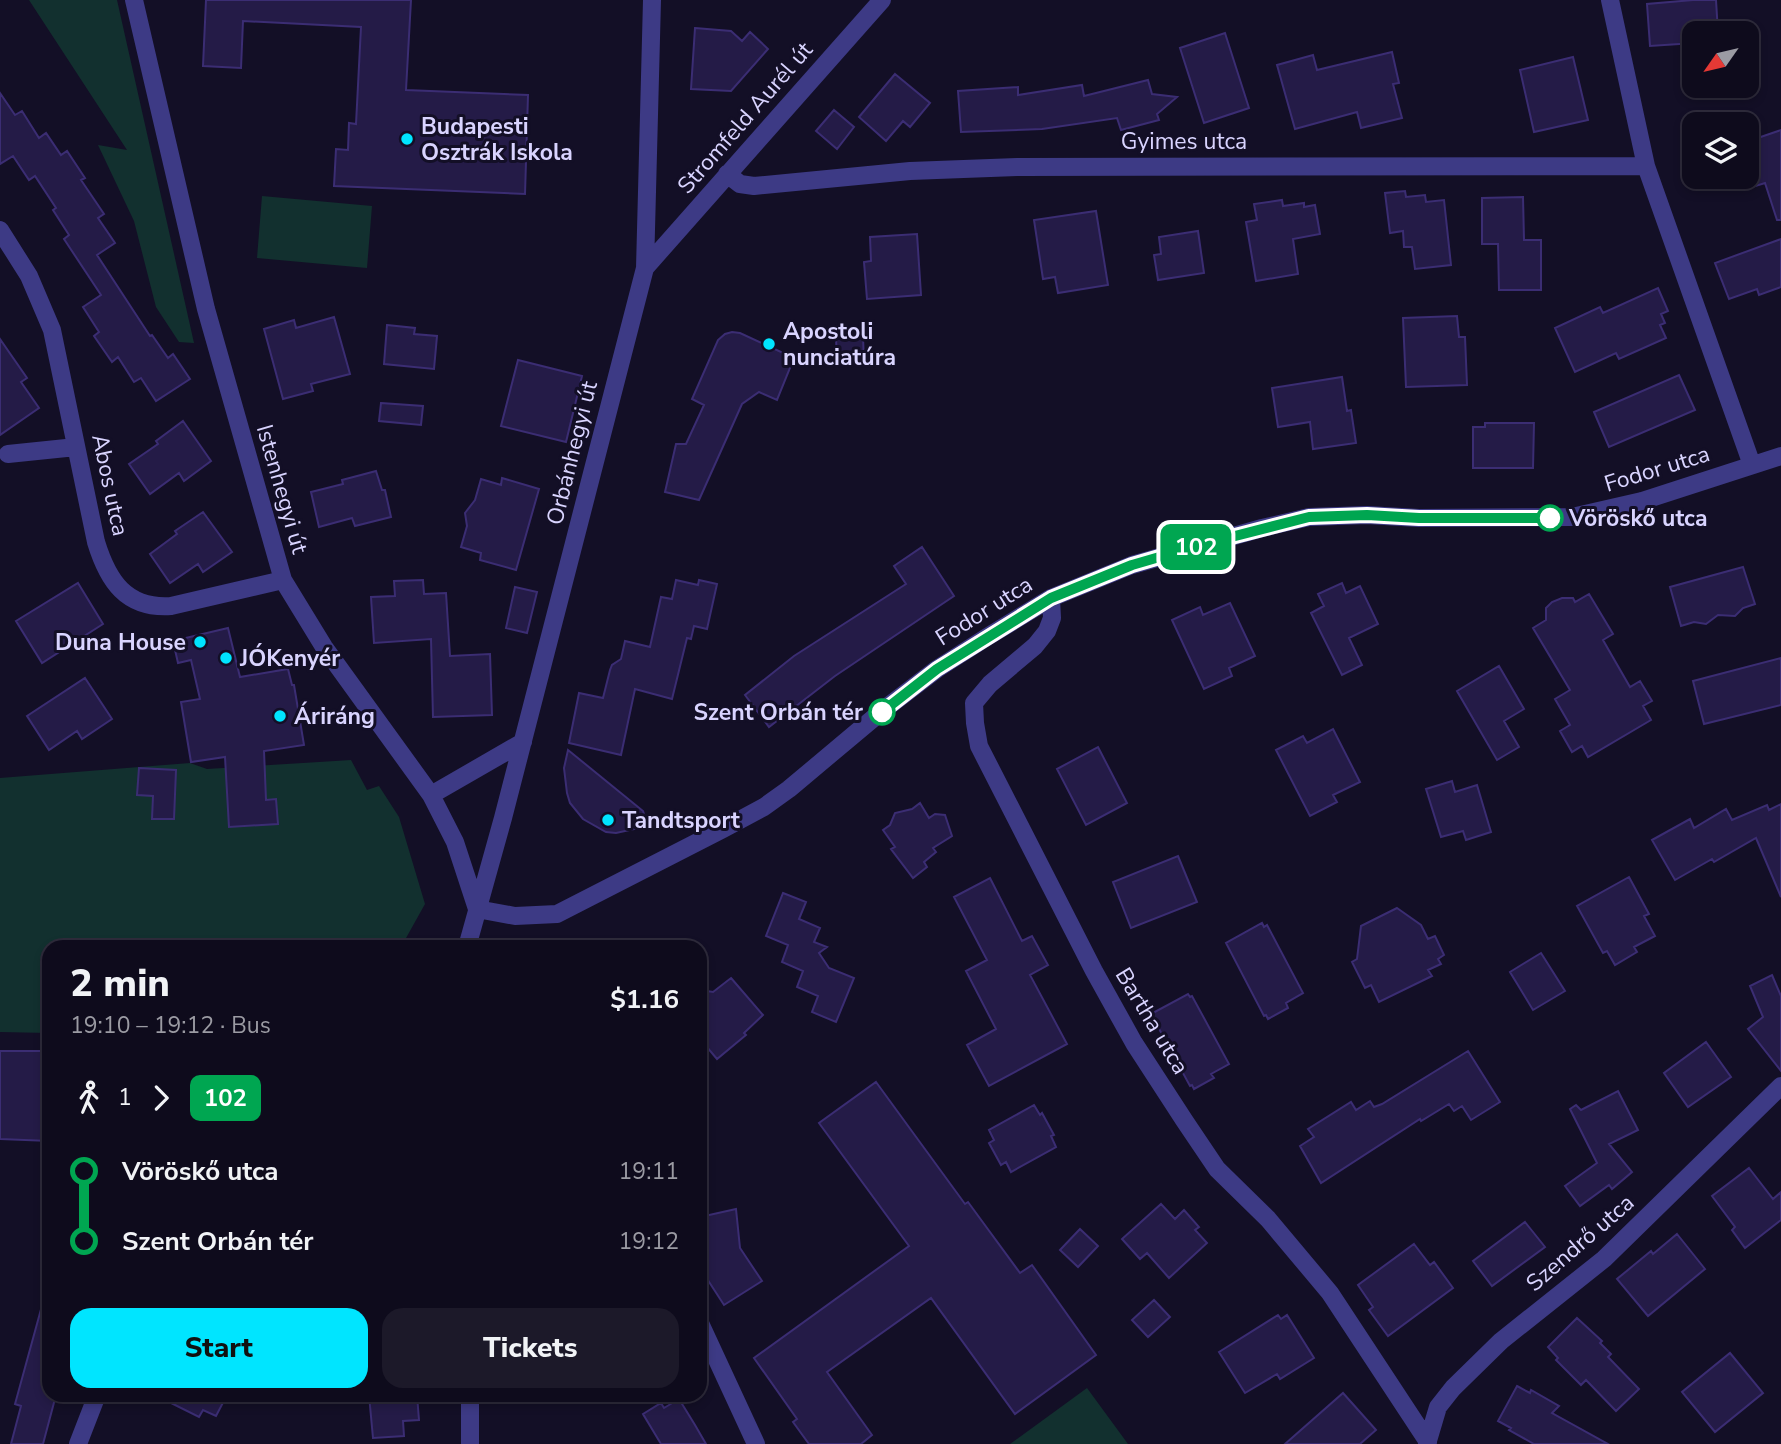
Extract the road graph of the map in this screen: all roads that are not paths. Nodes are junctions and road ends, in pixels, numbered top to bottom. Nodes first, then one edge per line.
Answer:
1 (134, 0) edge
2 (652, 0) edge
3 (882, 0) edge
4 (1610, 0) edge
5 (1646, 166) junction
6 (727, 174) junction
7 (0, 230) edge
8 (645, 268) junction
9 (76, 447) junction
10 (8, 454) dead end
11 (1781, 456) edge
12 (1752, 465) junction
13 (284, 580) junction
14 (1051, 598) junction
15 (523, 742) junction
16 (430, 795) junction
17 (477, 909) junction
18 (469, 940) edge
19 (1781, 1086) edge
20 (707, 1337) edge
21 (94, 1402) edge
22 (470, 1402) edge
23 (1428, 1443) edge
24 (78, 1444) edge
25 (470, 1444) edge
26 (756, 1444) edge

1 - 13 street, Istenhegyi út
2 - 8 street, Orbánhegyi út
3 - 6 street, Stromfeld Aurél út
4 - 5 street
5 - 6 street, Gyimes utca
5 - 12 street
6 - 8 street, Stromfeld Aurél út
7 - 9 street, Abos utca
8 - 15 street, Orbánhegyi út
9 - 10 street
9 - 13 street, Abos utca
11 - 12 street, Fodor utca
12 - 14 street, Fodor utca
13 - 16 street, Istenhegyi út
14 - 17 street, Fodor utca
14 - 23 street, Bartha utca
15 - 16 street
15 - 17 street, Orbánhegyi út
16 - 17 street, Istenhegyi út
17 - 18 street
19 - 23 street, Szendrő utca
20 - 26 street
21 - 24 street
22 - 25 street

